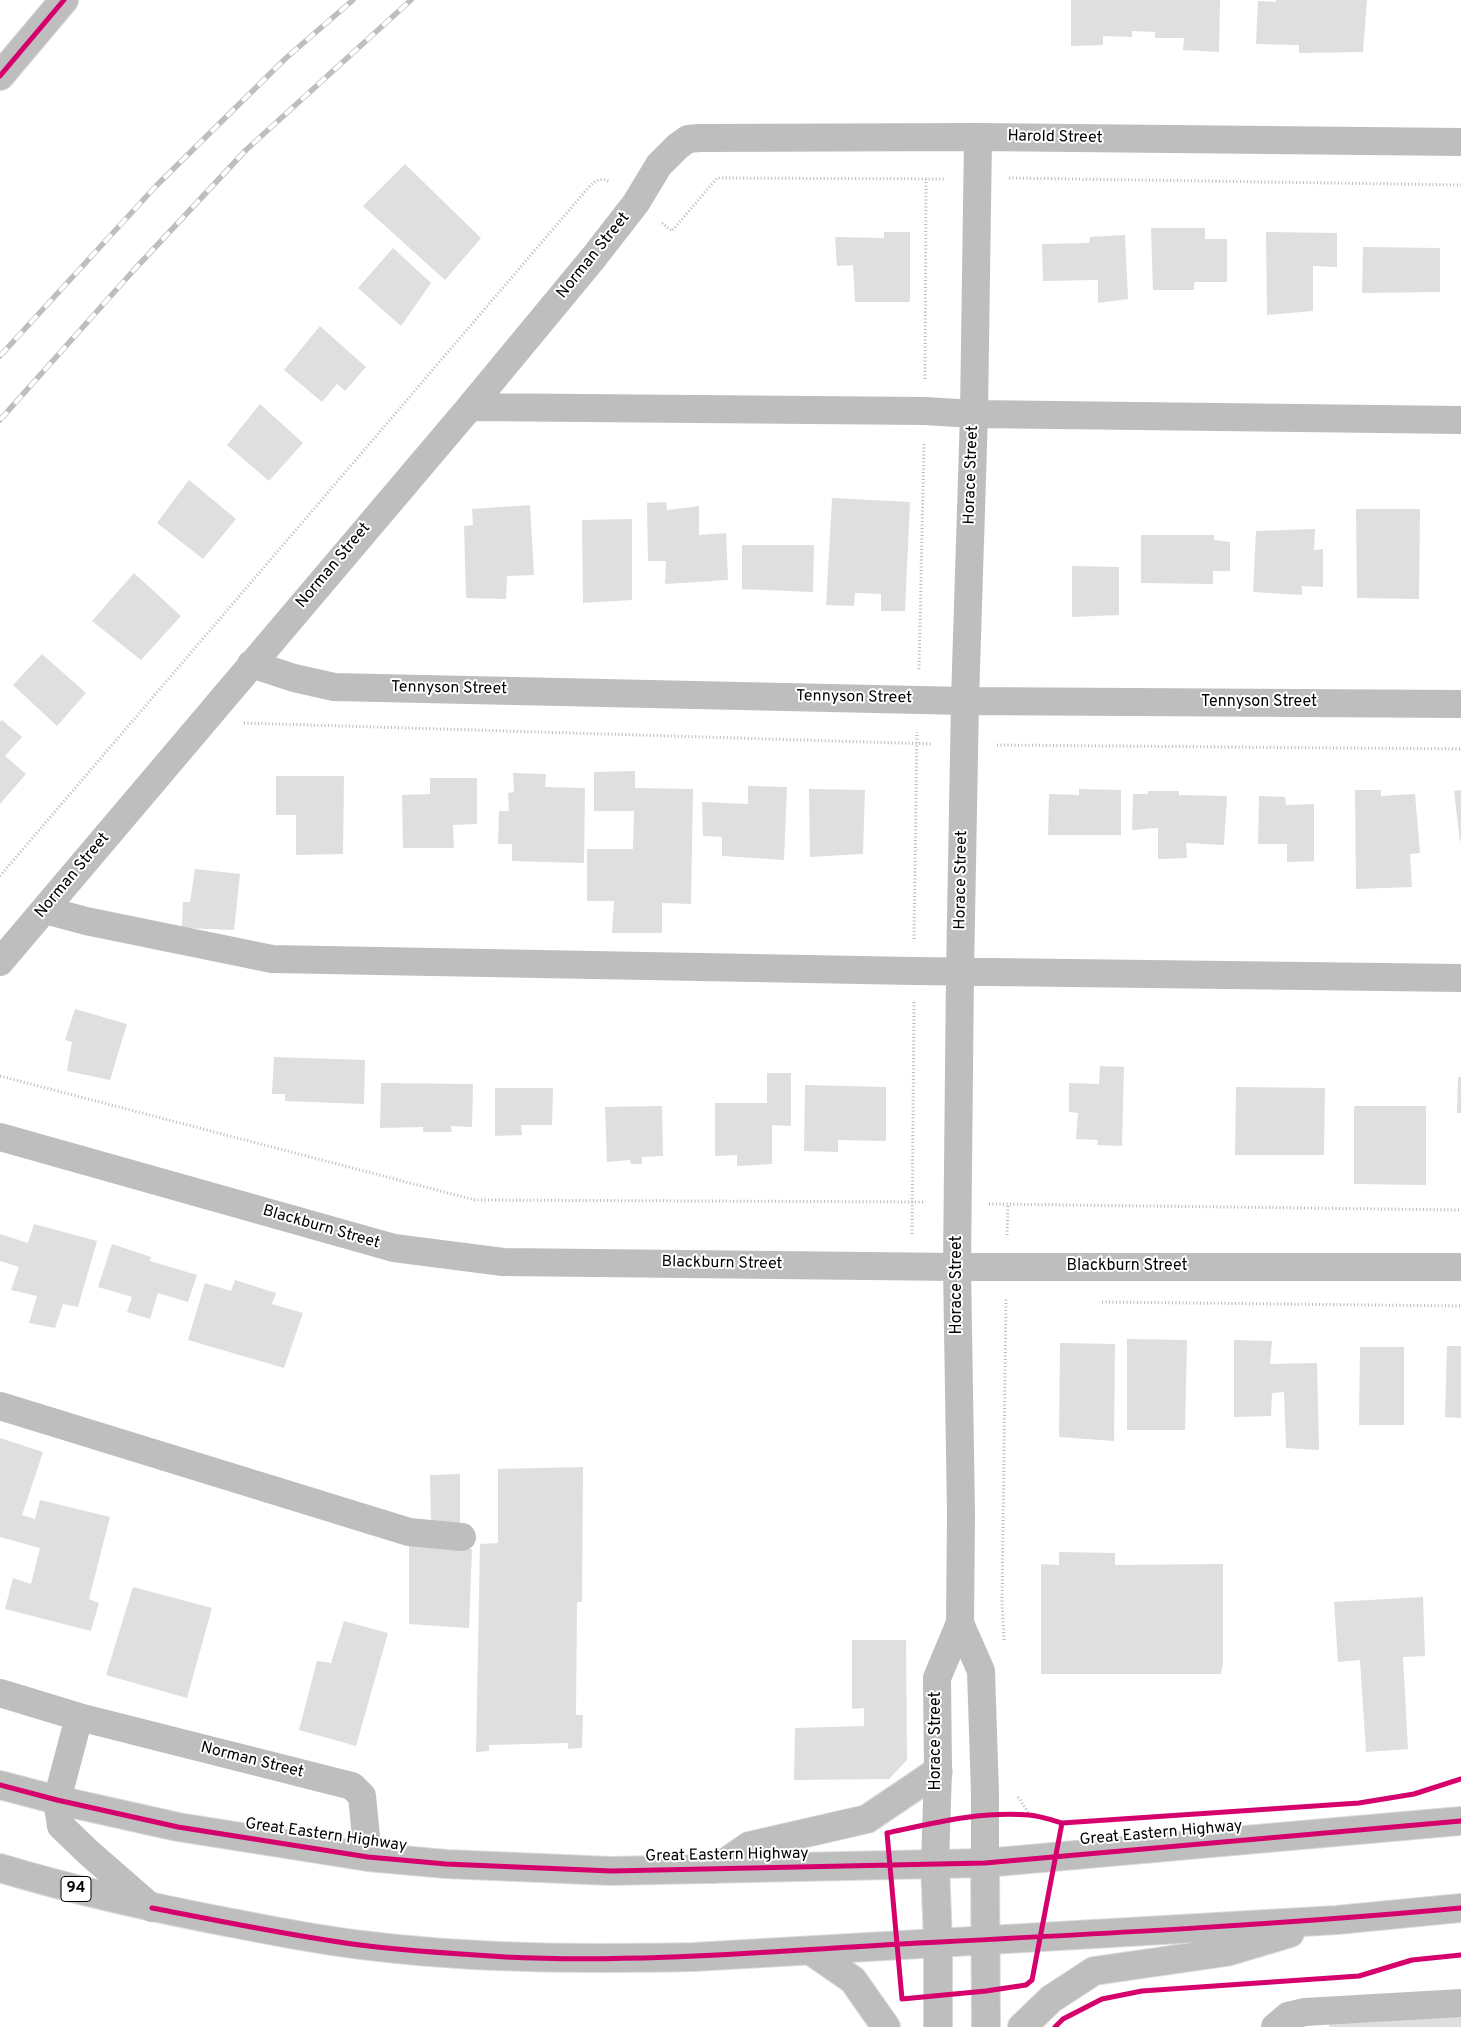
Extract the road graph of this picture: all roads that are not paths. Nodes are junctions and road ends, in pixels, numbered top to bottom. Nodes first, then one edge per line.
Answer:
1 (64, 0) edge
2 (0, 76) edge
3 (978, 137) junction
4 (1461, 142) edge
5 (659, 164) joint
6 (470, 407) junction
7 (974, 414) junction
8 (1461, 420) edge
9 (251, 664) junction
10 (965, 701) junction
11 (1461, 704) edge
12 (45, 910) junction
13 (0, 962) edge
14 (960, 972) junction
15 (1461, 978) edge
16 (0, 1137) edge
17 (957, 1267) junction
18 (1461, 1267) edge
19 (0, 1406) edge
20 (462, 1537) dead end
21 (960, 1623) junction
22 (0, 1693) edge
23 (79, 1717) junction
24 (938, 1771) junction
25 (0, 1785) edge
26 (56, 1800) junction
27 (1461, 1821) edge
28 (368, 1857) junction
29 (985, 1863) junction
30 (935, 1864) junction
31 (0, 1868) edge
32 (716, 1869) junction
33 (152, 1908) junction
34 (1461, 1908) edge
35 (1337, 1920) junction
36 (987, 1940) junction
37 (938, 1942) junction
38 (811, 1951) junction
39 (1461, 2002) edge
40 (1318, 2019) edge
41 (886, 2027) edge
42 (938, 2027) edge
43 (986, 2027) edge
44 (1022, 2027) edge
45 (1275, 2027) edge

1 - 2 main road
3 - 4 main road, Harold Street
3 - 5 main road, Harold Street
3 - 7 main road, Horace Street
5 - 6 main road, Norman Street
6 - 7 main road
6 - 9 main road, Norman Street
7 - 8 main road
7 - 10 main road, Horace Street
9 - 10 main road, Tennyson Street
9 - 12 main road, Norman Street
10 - 11 main road, Tennyson Street
10 - 14 main road, Horace Street
12 - 13 main road, Norman Street
12 - 14 main road
14 - 15 main road
14 - 17 main road, Horace Street
16 - 17 main road, Blackburn Street
17 - 18 main road, Blackburn Street
17 - 21 main road, Horace Street
19 - 20 main road
21 - 24 main road, Horace Street
21 - 29 main road, Horace Street
22 - 23 main road, Norman Street
23 - 26 main road
23 - 28 main road, Norman Street
24 - 30 main road, Horace Street
24 - 32 main road
25 - 26 main road, Great Eastern Highway
26 - 28 main road, Great Eastern Highway
26 - 33 main road
27 - 29 main road, Great Eastern Highway
28 - 32 main road, Great Eastern Highway
29 - 30 main road, Great Eastern Highway
29 - 36 main road, Horace Street
30 - 32 main road, Great Eastern Highway
30 - 37 main road, Horace Street
31 - 33 main road, 94
33 - 38 main road, 94
34 - 35 main road, 94
35 - 36 main road, 94
35 - 44 main road
36 - 37 main road, 94
36 - 43 main road, Horace Street
37 - 38 main road, 94
37 - 42 main road, Horace Street
38 - 41 main road
39 - 40 main road
40 - 45 main road

